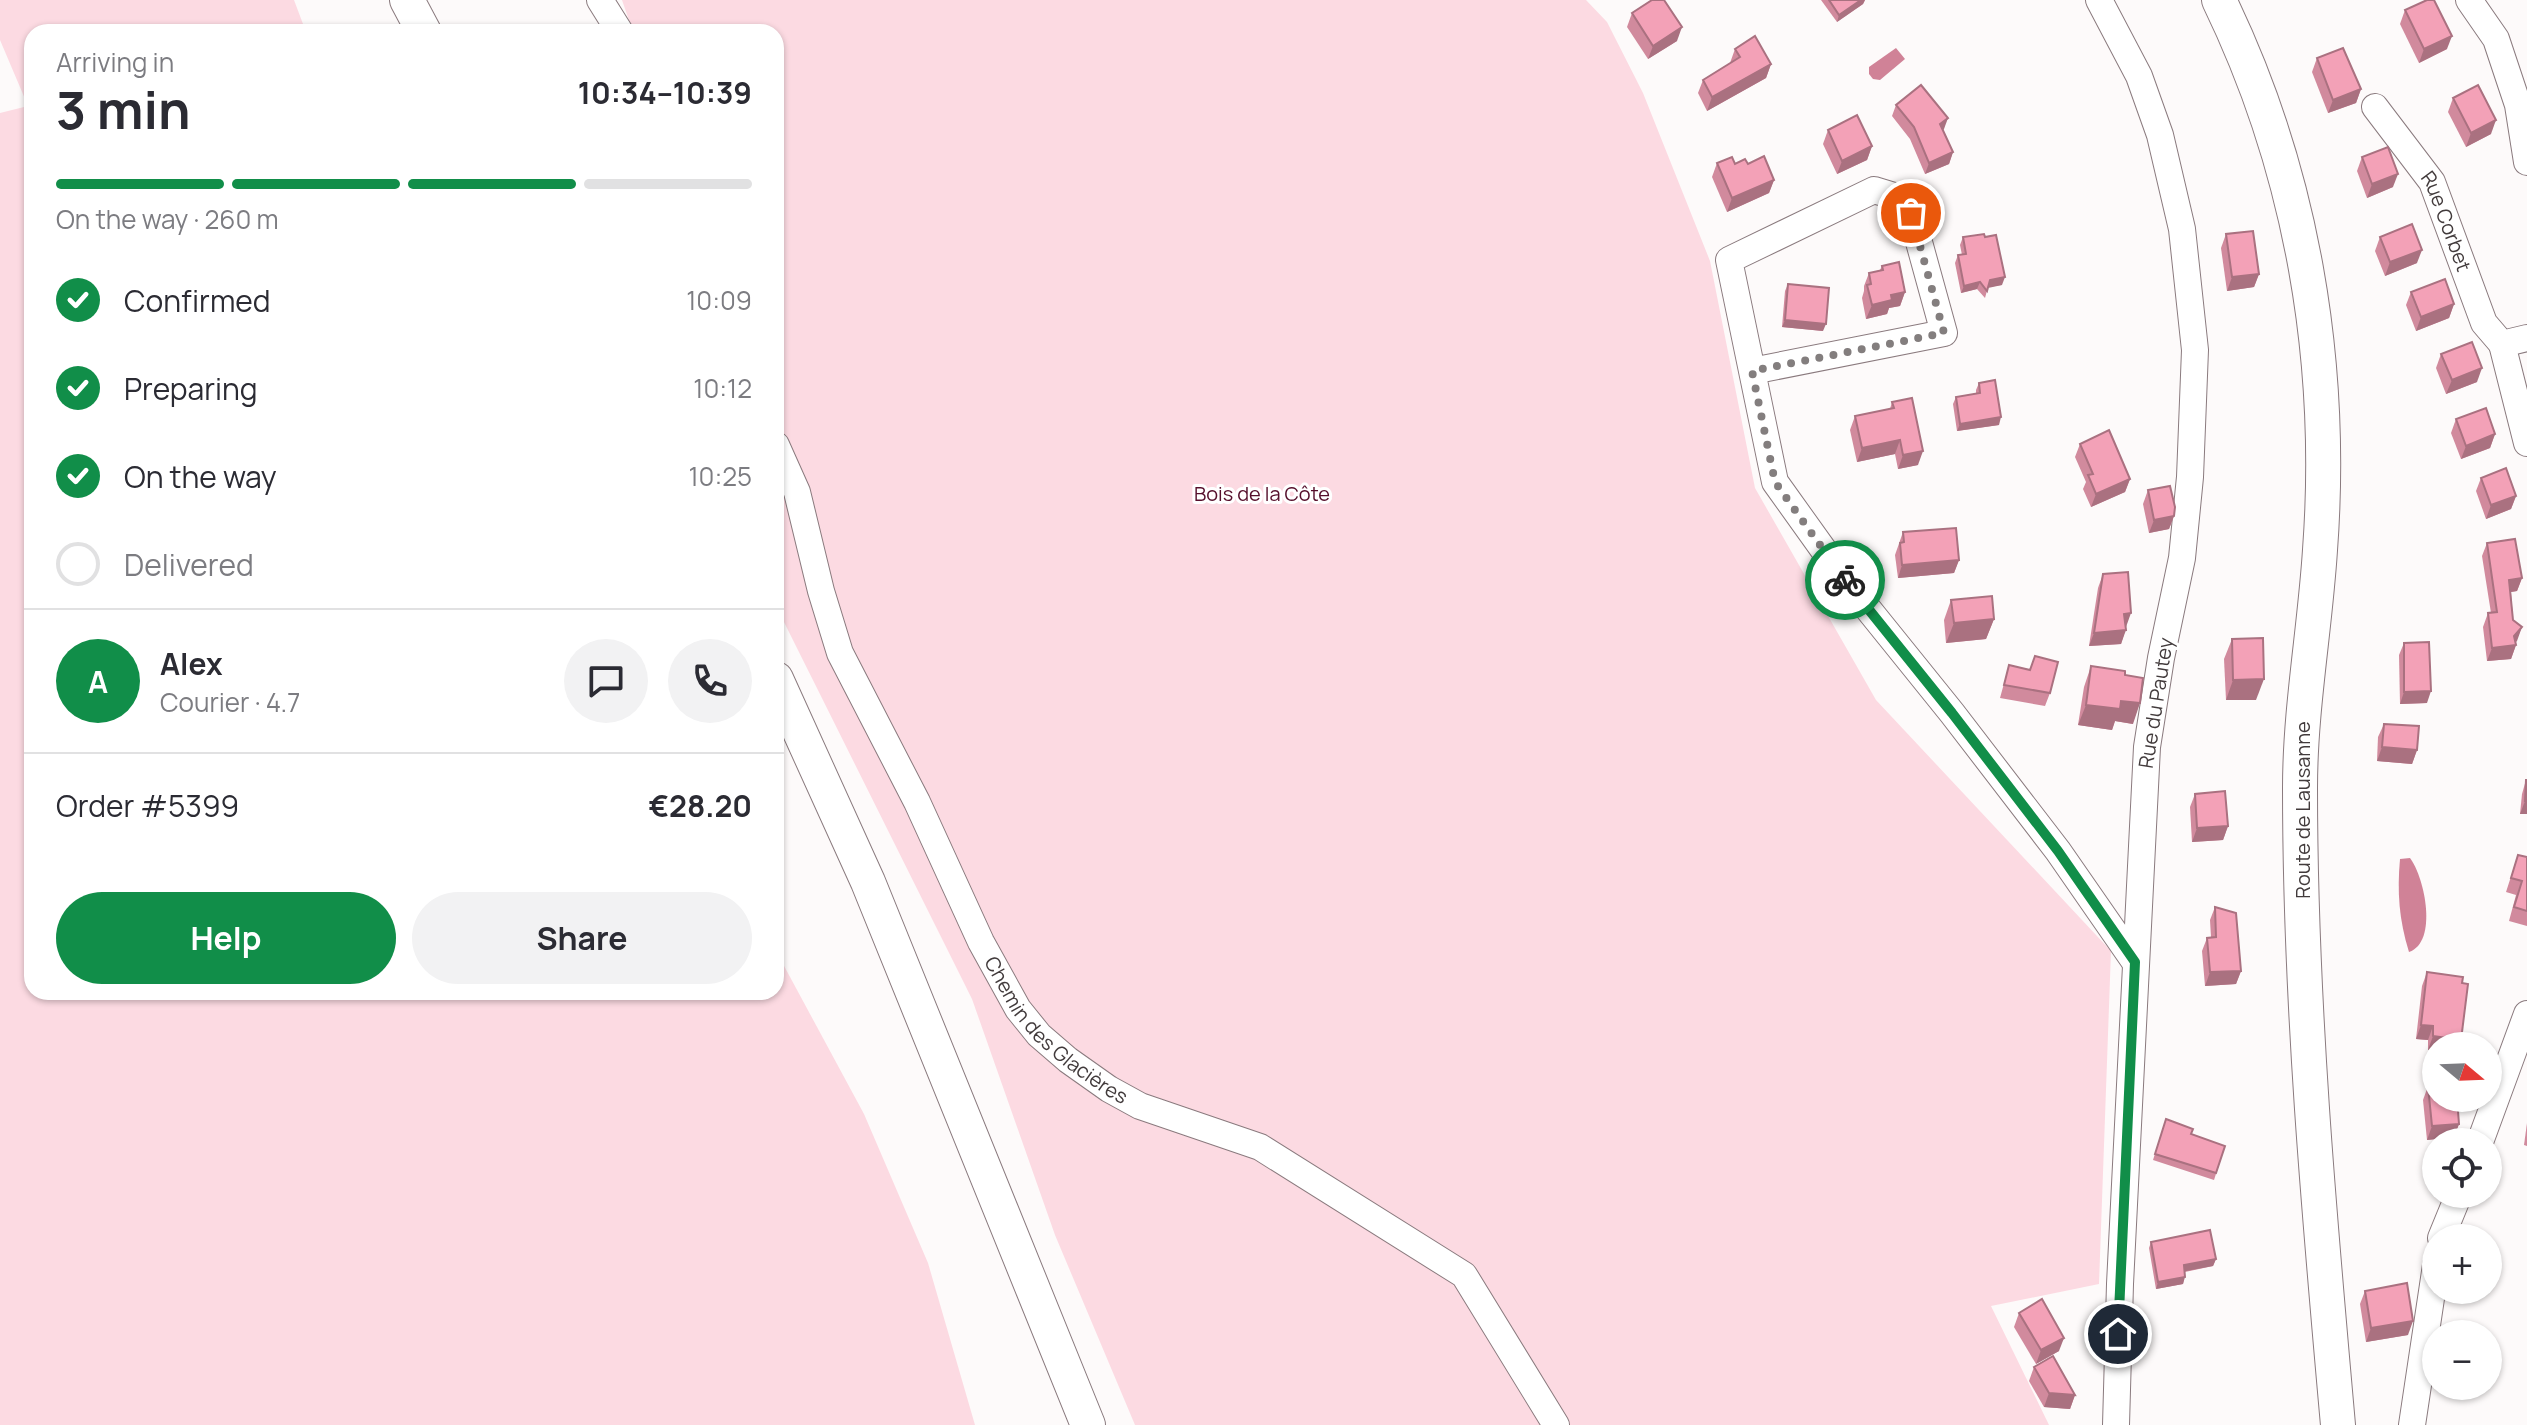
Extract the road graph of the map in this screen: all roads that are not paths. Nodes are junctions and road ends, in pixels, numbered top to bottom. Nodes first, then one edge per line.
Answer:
1 (407, 0) edge
2 (428, 0) edge
3 (600, 0) edge
4 (2099, 0) edge
5 (2207, 0) edge
6 (2219, 0) edge
7 (2469, 0) edge
8 (420, 24) edge
9 (440, 24) edge
10 (615, 24) edge
11 (2263, 106) junction
12 (2375, 107) dead end
13 (2527, 162) edge
14 (2515, 341) edge
15 (1752, 371) junction
16 (2527, 443) edge
17 (784, 463) edge
18 (784, 697) edge
19 (2135, 962) junction
20 (2527, 1014) edge
21 (2485, 1128) edge
22 (2430, 1304) edge
23 (1088, 1425) edge
24 (1556, 1425) edge
25 (2116, 1425) edge
26 (2338, 1425) edge
27 (2412, 1425) edge

1 - 8 main road
2 - 9 main road
3 - 10 street
4 - 19 street, Rue du Pautey
5 - 11 main road, Route de Lausanne
6 - 11 main road, Route de Lausanne
7 - 13 street
11 - 26 main road, Route de Lausanne
12 - 14 street, Rue Corbet
14 - 16 street, Rue Corbet
15 - 15 street
15 - 19 street
17 - 24 street, Chemin des Glacières
18 - 23 main road
19 - 25 street, Rue du Pautey
20 - 21 street
22 - 27 street

